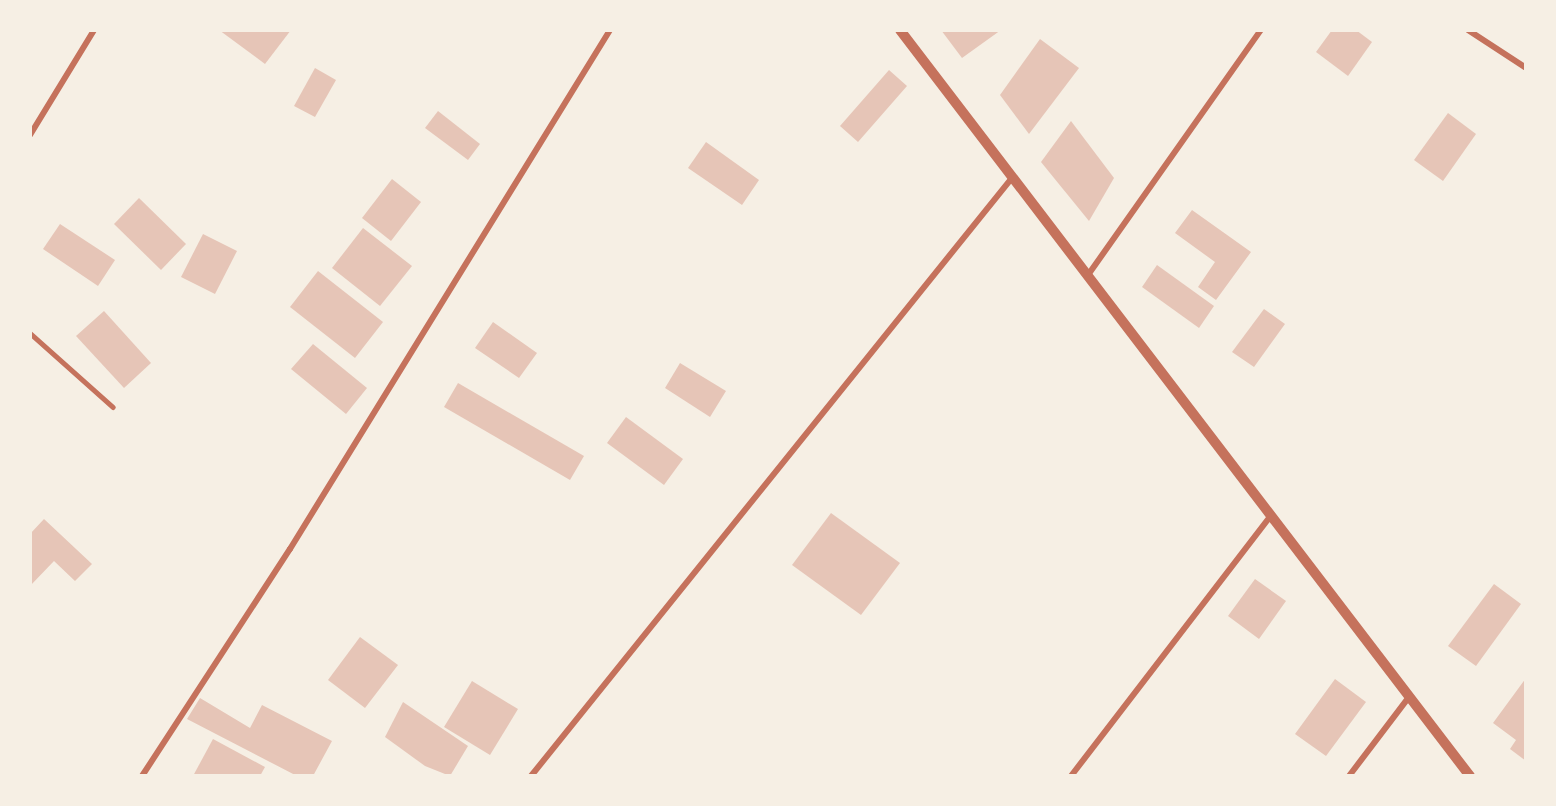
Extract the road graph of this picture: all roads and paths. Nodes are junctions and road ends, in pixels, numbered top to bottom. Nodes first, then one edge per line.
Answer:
1 (94, 30) edge
2 (610, 30) edge
3 (900, 30) edge
4 (1261, 30) edge
5 (1468, 30) edge
6 (1526, 68) edge
7 (30, 135) edge
8 (1011, 179) junction
9 (1088, 275) junction
10 (30, 333) edge
11 (113, 407) dead end
12 (1271, 515) junction
13 (1409, 697) junction
14 (142, 776) edge
15 (531, 776) edge
16 (1071, 776) edge
17 (1349, 776) edge
18 (1470, 776) edge

1 - 7 street
2 - 14 street
3 - 8 street
4 - 9 street
5 - 6 street
8 - 9 street
8 - 15 street
9 - 12 street
10 - 11 lane
12 - 13 street
12 - 16 street
13 - 17 street
13 - 18 street

